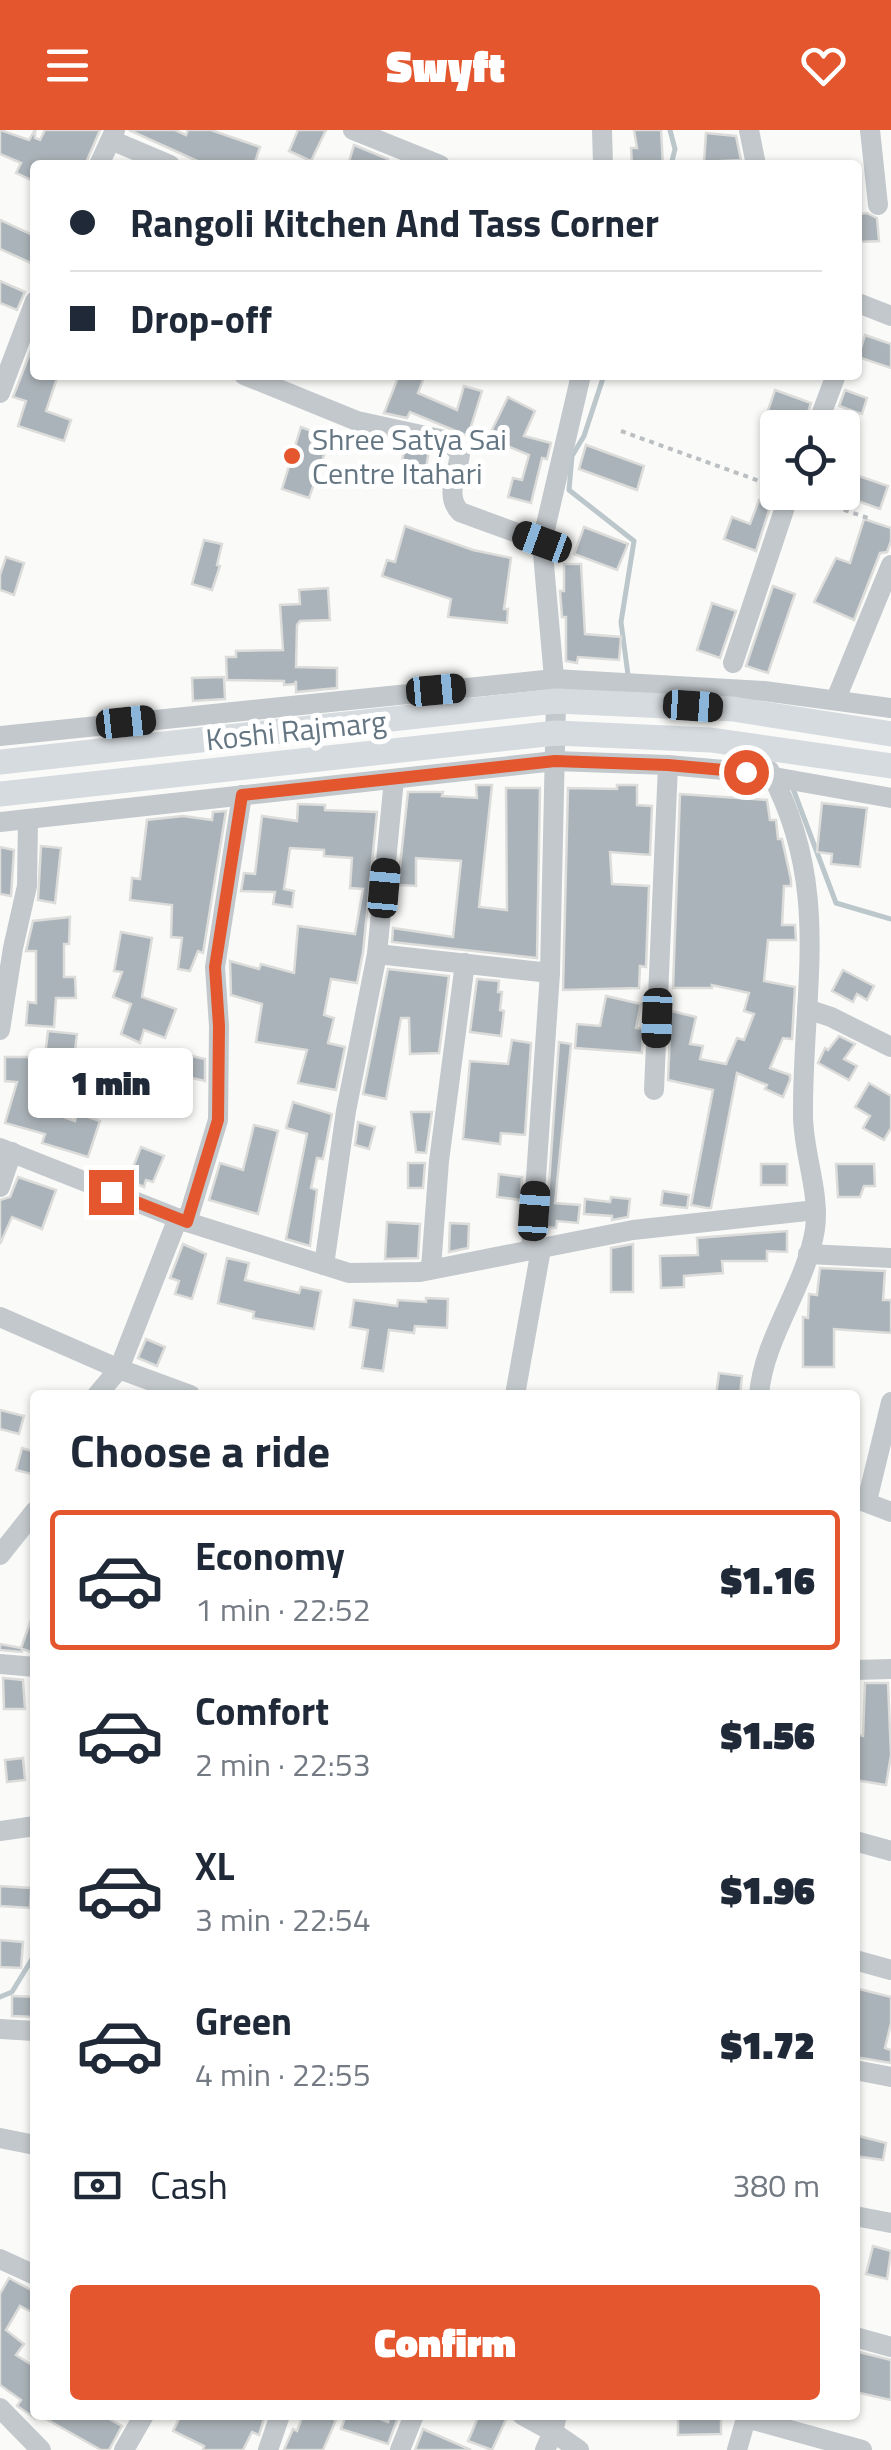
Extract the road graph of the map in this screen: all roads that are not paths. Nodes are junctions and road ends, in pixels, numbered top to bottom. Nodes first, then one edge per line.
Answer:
1 (352, 130) edge
2 (602, 130) edge
3 (749, 130) edge
4 (870, 130) edge
5 (113, 135) edge
6 (101, 160) edge
7 (160, 160) edge
8 (427, 160) edge
9 (604, 160) edge
10 (755, 160) edge
11 (876, 204) edge
12 (862, 310) edge
13 (30, 314) edge
14 (891, 316) edge
15 (256, 380) edge
16 (579, 380) edge
17 (834, 380) edge
18 (0, 393) edge
19 (823, 410) edge
20 (785, 510) edge
21 (542, 542) junction
22 (891, 564) edge
23 (732, 663) dead end
24 (555, 690) junction
25 (836, 698) junction
26 (770, 705) junction
27 (889, 721) edge
28 (556, 733) junction
29 (0, 736) edge
30 (767, 748) junction
31 (555, 761) junction
32 (0, 762) edge
33 (668, 765) junction
34 (891, 766) edge
35 (394, 779) junction
36 (784, 779) junction
37 (0, 794) edge
38 (242, 795) junction
39 (891, 798) edge
40 (28, 819) junction
41 (0, 822) edge
42 (377, 954) junction
43 (465, 964) junction
44 (550, 973) junction
45 (807, 1009) junction
46 (0, 1030) edge
47 (891, 1047) edge
48 (654, 1090) dead end
49 (6, 1150) edge
50 (0, 1187) edge
51 (816, 1210) junction
52 (182, 1220) junction
53 (536, 1250) junction
54 (808, 1254) junction
55 (891, 1258) edge
56 (324, 1264) junction
57 (431, 1268) junction
58 (0, 1317) edge
59 (119, 1370) junction
60 (102, 1390) edge
61 (176, 1390) edge
62 (517, 1390) edge
63 (759, 1390) edge
64 (891, 1402) edge
65 (861, 1499) edge
66 (891, 1512) edge
67 (28, 1534) edge
68 (0, 1554) edge
69 (0, 1664) edge
70 (30, 1666) edge
71 (891, 1669) edge
72 (860, 1670) edge
73 (30, 1827) edge
74 (0, 1831) edge
75 (860, 1842) edge
76 (891, 1851) edge
77 (860, 1961) edge
78 (891, 1970) edge
79 (0, 2029) edge
80 (30, 2031) edge
81 (860, 2071) edge
82 (891, 2078) edge
83 (0, 2138) edge
84 (30, 2144) edge
85 (860, 2217) edge
86 (891, 2224) edge
87 (0, 2258) edge
88 (30, 2273) edge
89 (860, 2338) edge
90 (891, 2347) edge
91 (0, 2408) edge
92 (141, 2420) edge
93 (278, 2420) edge
94 (412, 2420) edge
95 (745, 2420) edge
96 (757, 2420) edge
97 (552, 2432) edge
98 (41, 2450) edge
99 (124, 2450) edge
100 (268, 2450) edge
101 (400, 2450) edge
102 (579, 2450) edge
103 (737, 2450) edge
104 (862, 2450) edge

1 - 8 street
2 - 9 street
3 - 10 street
4 - 11 street
5 - 6 street
5 - 7 street
12 - 14 street
13 - 18 street
15 - 21 street
16 - 21 street
17 - 19 street
20 - 23 street
21 - 24 street
22 - 25 street
24 - 26 main road, Koshi Rajmarg
24 - 26 street
24 - 28 street
24 - 29 street
24 - 32 main road, Koshi Rajmarg
25 - 26 street
25 - 27 street
26 - 27 main road, Koshi Rajmarg
28 - 30 main road, Koshi Rajmarg
28 - 31 street
28 - 37 main road, Koshi Rajmarg
30 - 34 main road, Koshi Rajmarg
30 - 36 street
31 - 33 street
31 - 35 street
31 - 44 street
33 - 36 street
33 - 48 street
35 - 38 street
35 - 42 street
36 - 39 street
36 - 45 street
38 - 40 street
38 - 52 street
40 - 41 street
40 - 46 street
42 - 43 street
42 - 56 street
43 - 44 street
43 - 57 street
44 - 53 street
45 - 47 street
45 - 51 street
49 - 50 street
49 - 52 street
51 - 53 street
51 - 54 street
52 - 56 street
52 - 59 street
53 - 57 street
53 - 62 street
54 - 55 street
54 - 63 street
56 - 57 street
58 - 59 street
59 - 60 street
59 - 61 street
64 - 65 street
65 - 66 street
67 - 68 street
69 - 70 street
71 - 72 street
73 - 74 street
75 - 76 street
77 - 78 street
79 - 80 street
81 - 82 street
83 - 84 street
85 - 86 street
87 - 88 street
89 - 90 street
91 - 98 street
92 - 99 street
93 - 100 street
94 - 101 street
95 - 103 street
96 - 104 street
97 - 102 street

